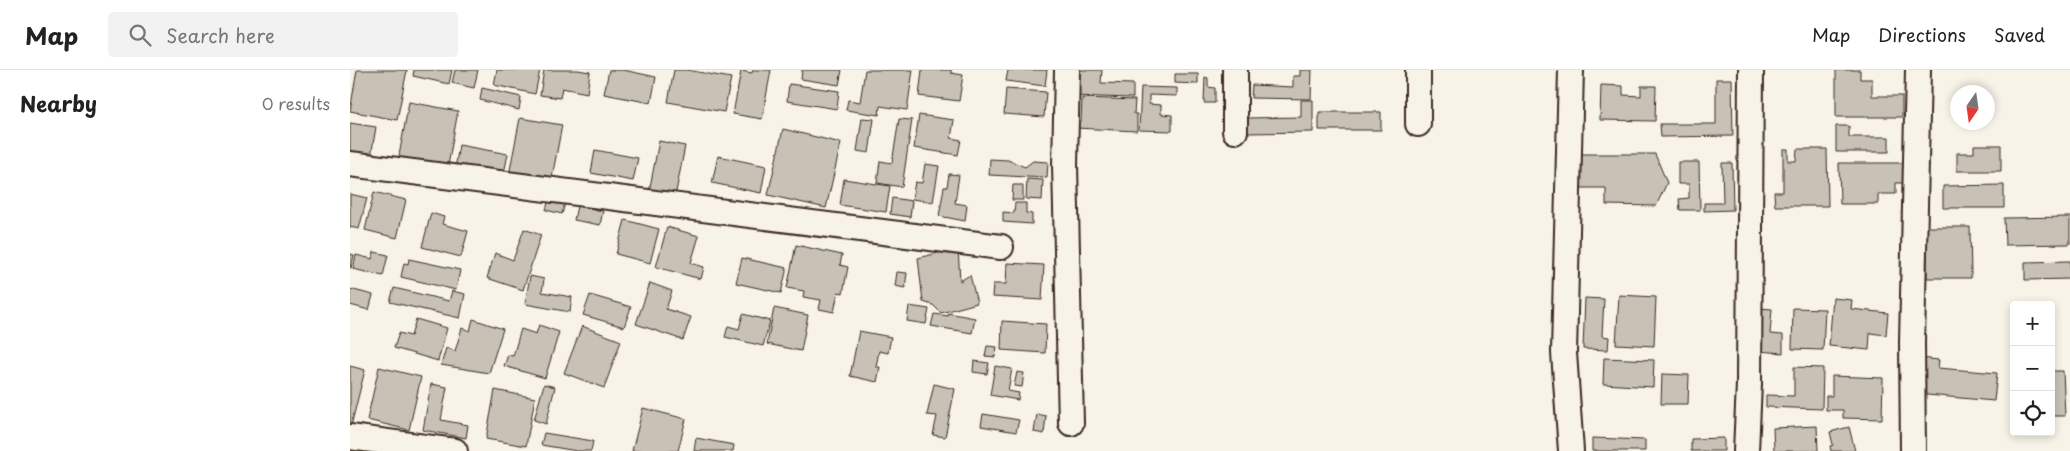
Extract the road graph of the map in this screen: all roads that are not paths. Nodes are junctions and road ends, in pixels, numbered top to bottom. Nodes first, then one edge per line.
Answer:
1 (1067, 70) edge
2 (1235, 70) edge
3 (1418, 70) edge
4 (1571, 70) edge
5 (1751, 70) edge
6 (1918, 70) edge
7 (1418, 124) dead end
8 (1235, 131) dead end
9 (350, 164) edge
10 (1001, 247) dead end
11 (1072, 423) dead end
12 (350, 437) edge
13 (455, 451) edge
14 (1571, 451) edge
15 (1746, 451) edge
16 (1913, 451) edge

1 - 11 street
2 - 8 street
3 - 7 street
4 - 14 street
5 - 15 street
6 - 16 street
9 - 10 street
12 - 13 street

